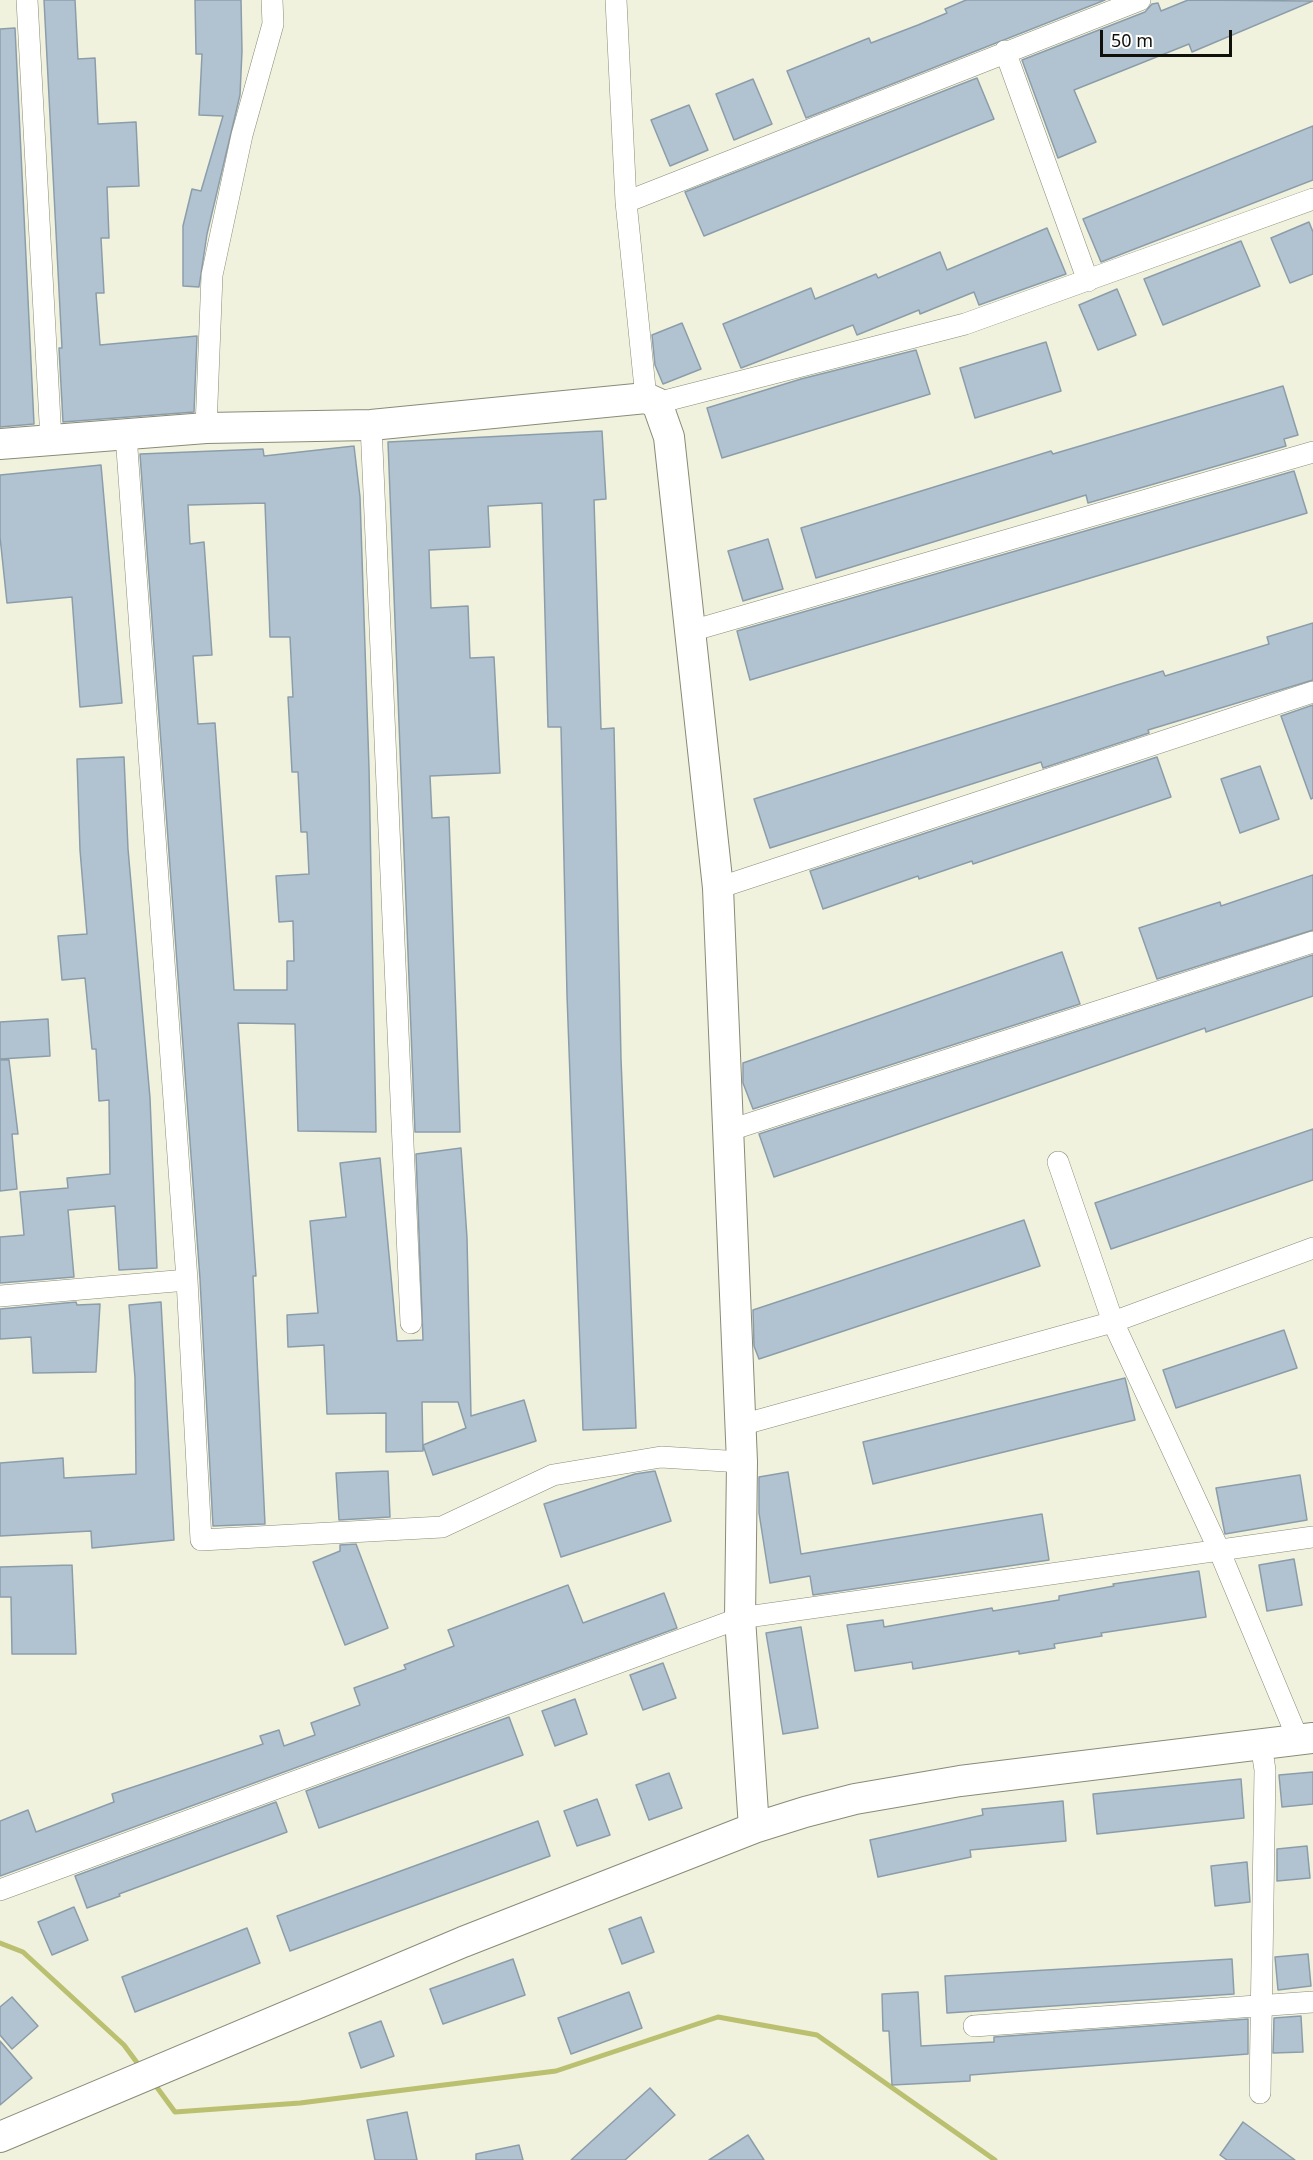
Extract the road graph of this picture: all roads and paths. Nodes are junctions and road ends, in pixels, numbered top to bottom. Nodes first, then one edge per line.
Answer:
1 (27, 0) edge
2 (272, 0) edge
3 (616, 0) edge
4 (1140, 0) edge
5 (1005, 51) junction
6 (1313, 199) edge
7 (626, 202) junction
8 (1088, 281) junction
9 (651, 401) junction
10 (371, 425) junction
11 (206, 428) junction
12 (126, 435) junction
13 (51, 440) junction
14 (0, 444) edge
15 (1313, 452) edge
16 (691, 631) junction
17 (1313, 692) edge
18 (718, 888) junction
19 (1313, 942) edge
20 (727, 1131) junction
21 (1058, 1162) dead end
22 (1313, 1248) edge
23 (187, 1280) junction
24 (0, 1296) edge
25 (1113, 1322) junction
26 (411, 1323) dead end
27 (741, 1425) junction
28 (742, 1462) junction
29 (1313, 1537) edge
30 (1219, 1550) junction
31 (740, 1618) junction
32 (1306, 1739) edge
33 (1261, 1744) junction
34 (754, 1828) junction
35 (0, 1890) edge
36 (1313, 2002) edge
37 (1261, 2006) junction
38 (974, 2026) dead end
39 (1260, 2092) dead end
40 (0, 2137) edge

1 - 13 street
2 - 11 street
3 - 7 street
4 - 5 street
5 - 7 street
5 - 8 street
6 - 8 street
7 - 9 street
8 - 9 street
9 - 10 street
9 - 16 street
10 - 11 street
10 - 26 street
11 - 12 street
12 - 13 street
12 - 23 street
13 - 14 street
15 - 16 street
16 - 18 street
17 - 18 street
18 - 20 street
19 - 20 street
20 - 27 street
21 - 25 street
22 - 25 street
23 - 24 street
23 - 28 street
25 - 27 street
25 - 30 street
27 - 28 street
28 - 31 street
29 - 30 street
30 - 31 street
30 - 32 street
31 - 34 street
31 - 35 street
32 - 33 street
33 - 34 street
33 - 37 street
34 - 40 street
36 - 37 street
37 - 38 street
37 - 39 street

